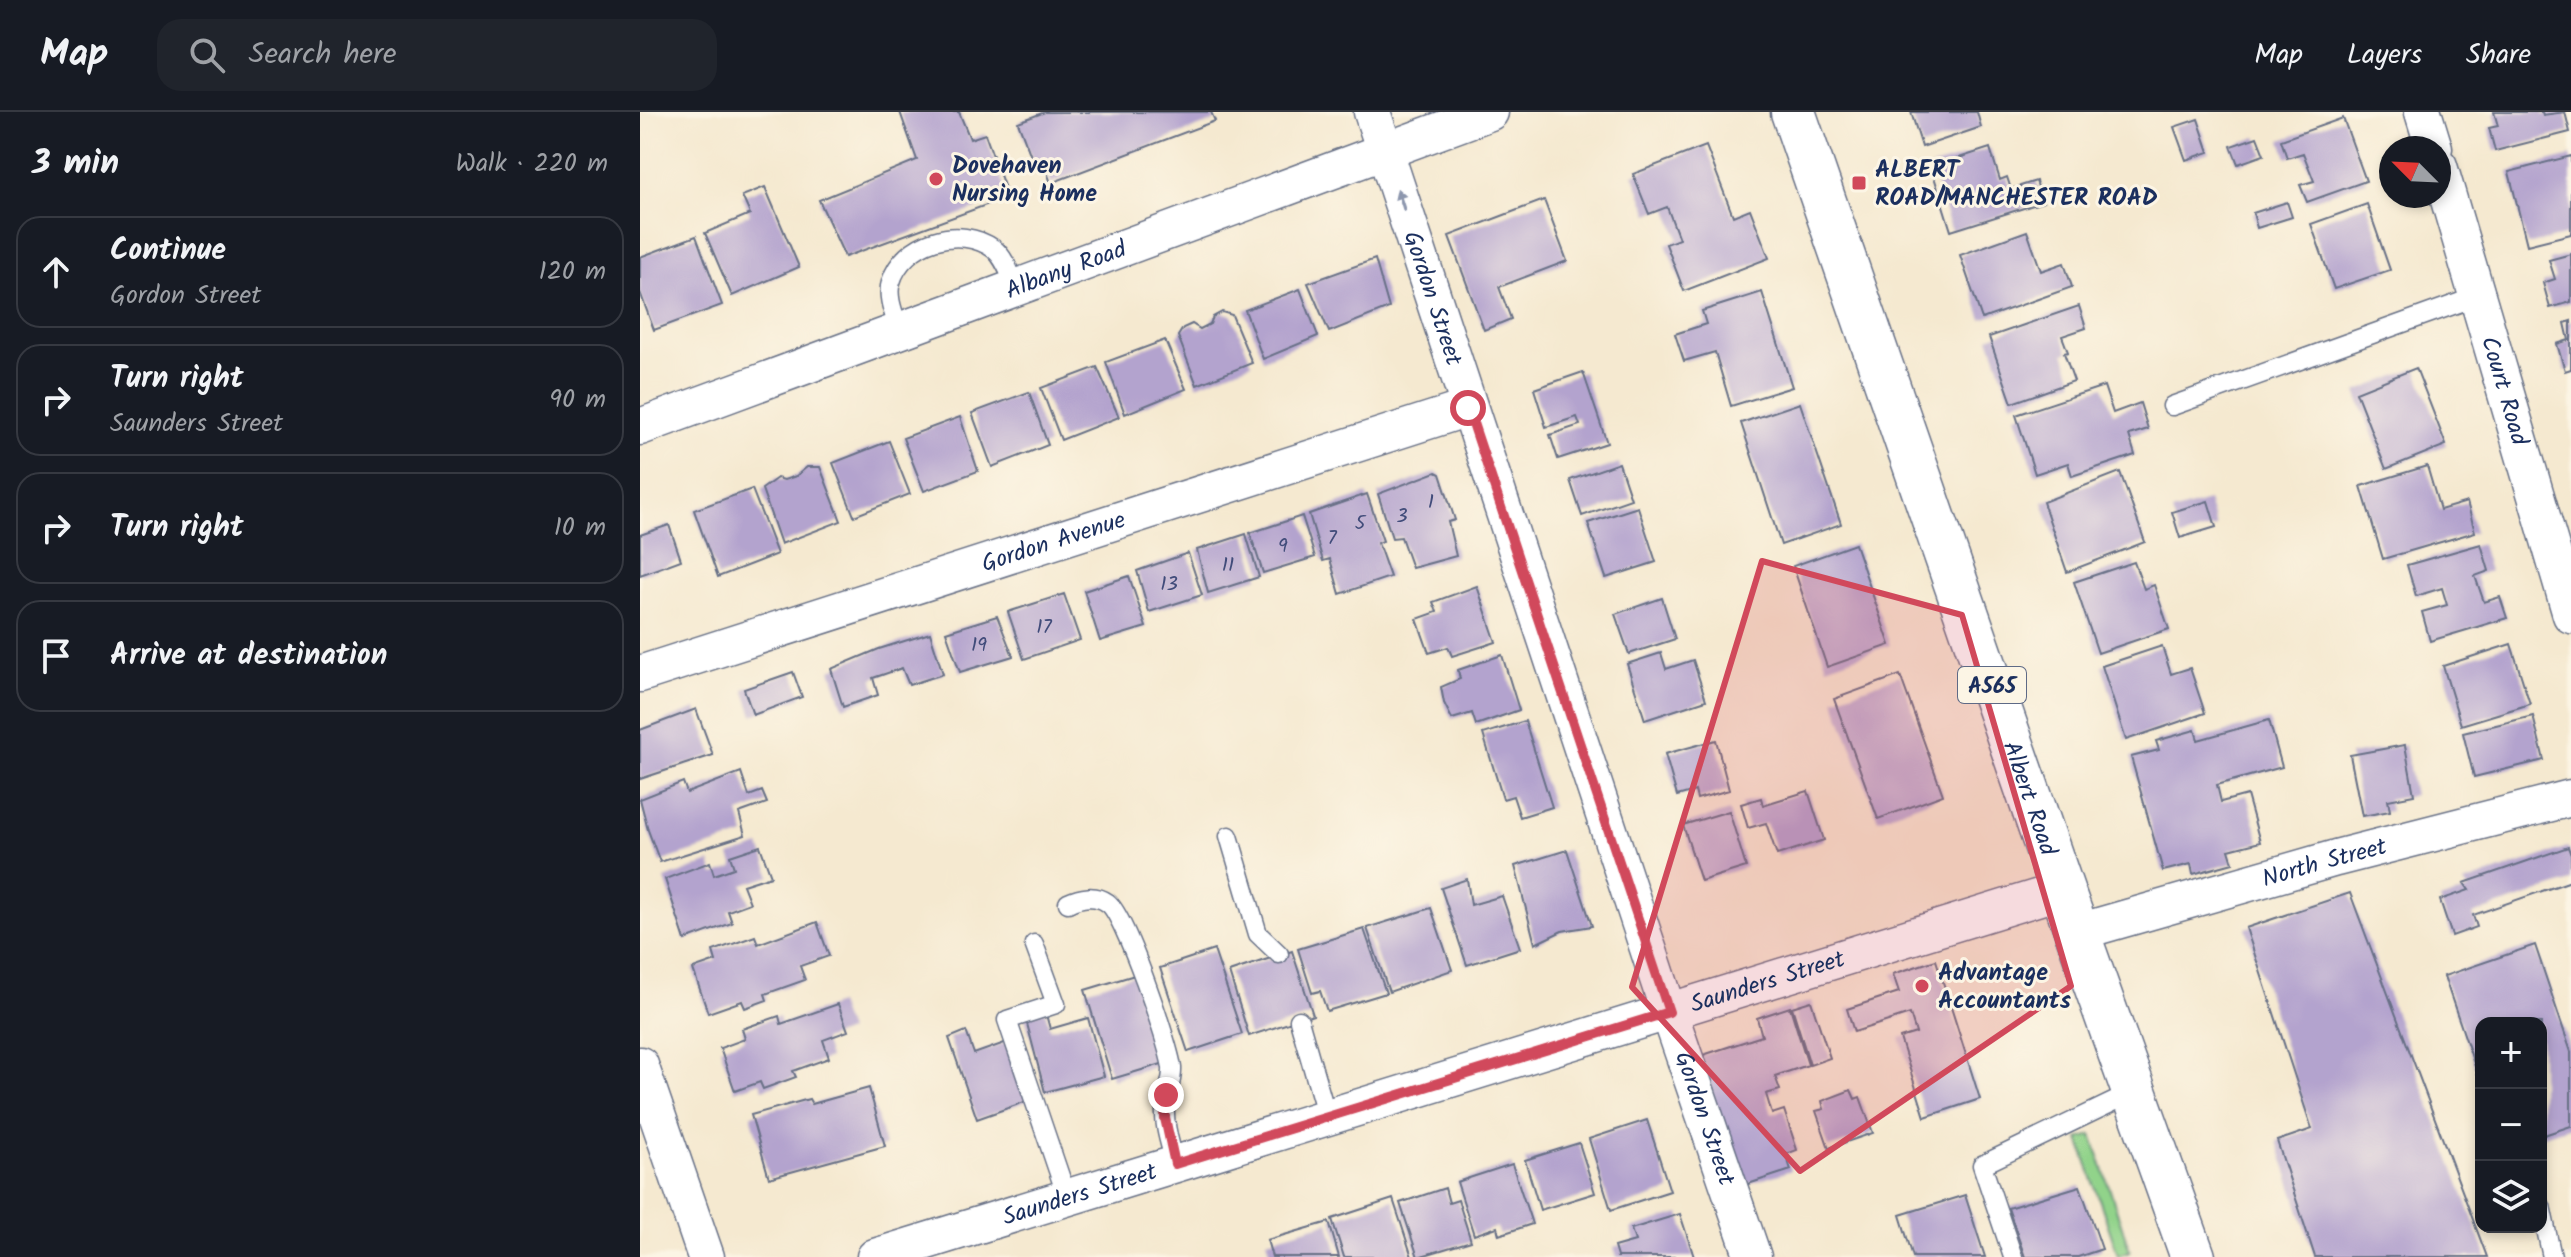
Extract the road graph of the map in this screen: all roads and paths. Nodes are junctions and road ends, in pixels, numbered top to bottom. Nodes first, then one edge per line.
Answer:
1 (1372, 112) edge
2 (1490, 112) edge
3 (1793, 112) edge
4 (2423, 112) edge
5 (2430, 136) edge
6 (1385, 150) junction
7 (2451, 206) edge
8 (1016, 287) junction
9 (2478, 296) junction
10 (899, 330) junction
11 (2172, 406) dead end
12 (1468, 408) junction
13 (640, 427) edge
14 (2571, 615) edge
15 (640, 674) edge
16 (2571, 798) edge
17 (1229, 836) dead end
18 (2062, 890) junction
19 (1068, 903) dead end
20 (2078, 932) junction
21 (1034, 944) dead end
22 (1279, 954) dead end
23 (1669, 1012) junction
24 (1299, 1020) dead end
25 (640, 1065) edge
26 (2134, 1092) junction
27 (1327, 1117) junction
28 (1175, 1164) junction
29 (1067, 1197) junction
30 (2547, 1233) edge
31 (706, 1257) edge
32 (875, 1257) edge
33 (1753, 1257) edge
34 (2013, 1257) edge
35 (2193, 1257) edge
36 (2552, 1257) edge

1 - 6 street, Gordon Street
2 - 6 street, Albany Road
3 - 18 highway, Albert Road / A565
4 - 5 street
6 - 8 street, Albany Road
12 -> 6 street, Gordon Street
7 - 9 street, Court Road
8 - 10 street, Albany Road
8 - 10 lane
9 - 11 lane
9 - 14 street, Court Road
10 - 13 street, Albany Road
12 - 15 street, Gordon Avenue
12 - 23 street, Gordon Street
16 - 20 street, North Street
17 - 22 lane
18 - 20 highway, Albert Road / A565
18 - 23 street, Saunders Street
19 - 28 lane
20 - 26 highway, Albert Road / A565
21 - 29 lane
23 - 27 street, Saunders Street
23 - 33 street, Gordon Street
24 - 27 lane
25 - 31 street
26 - 34 lane
26 - 35 highway, Albert Road / A565
27 - 28 street, Saunders Street
28 - 29 street, Saunders Street
29 - 32 street, Saunders Street
30 - 36 lane

